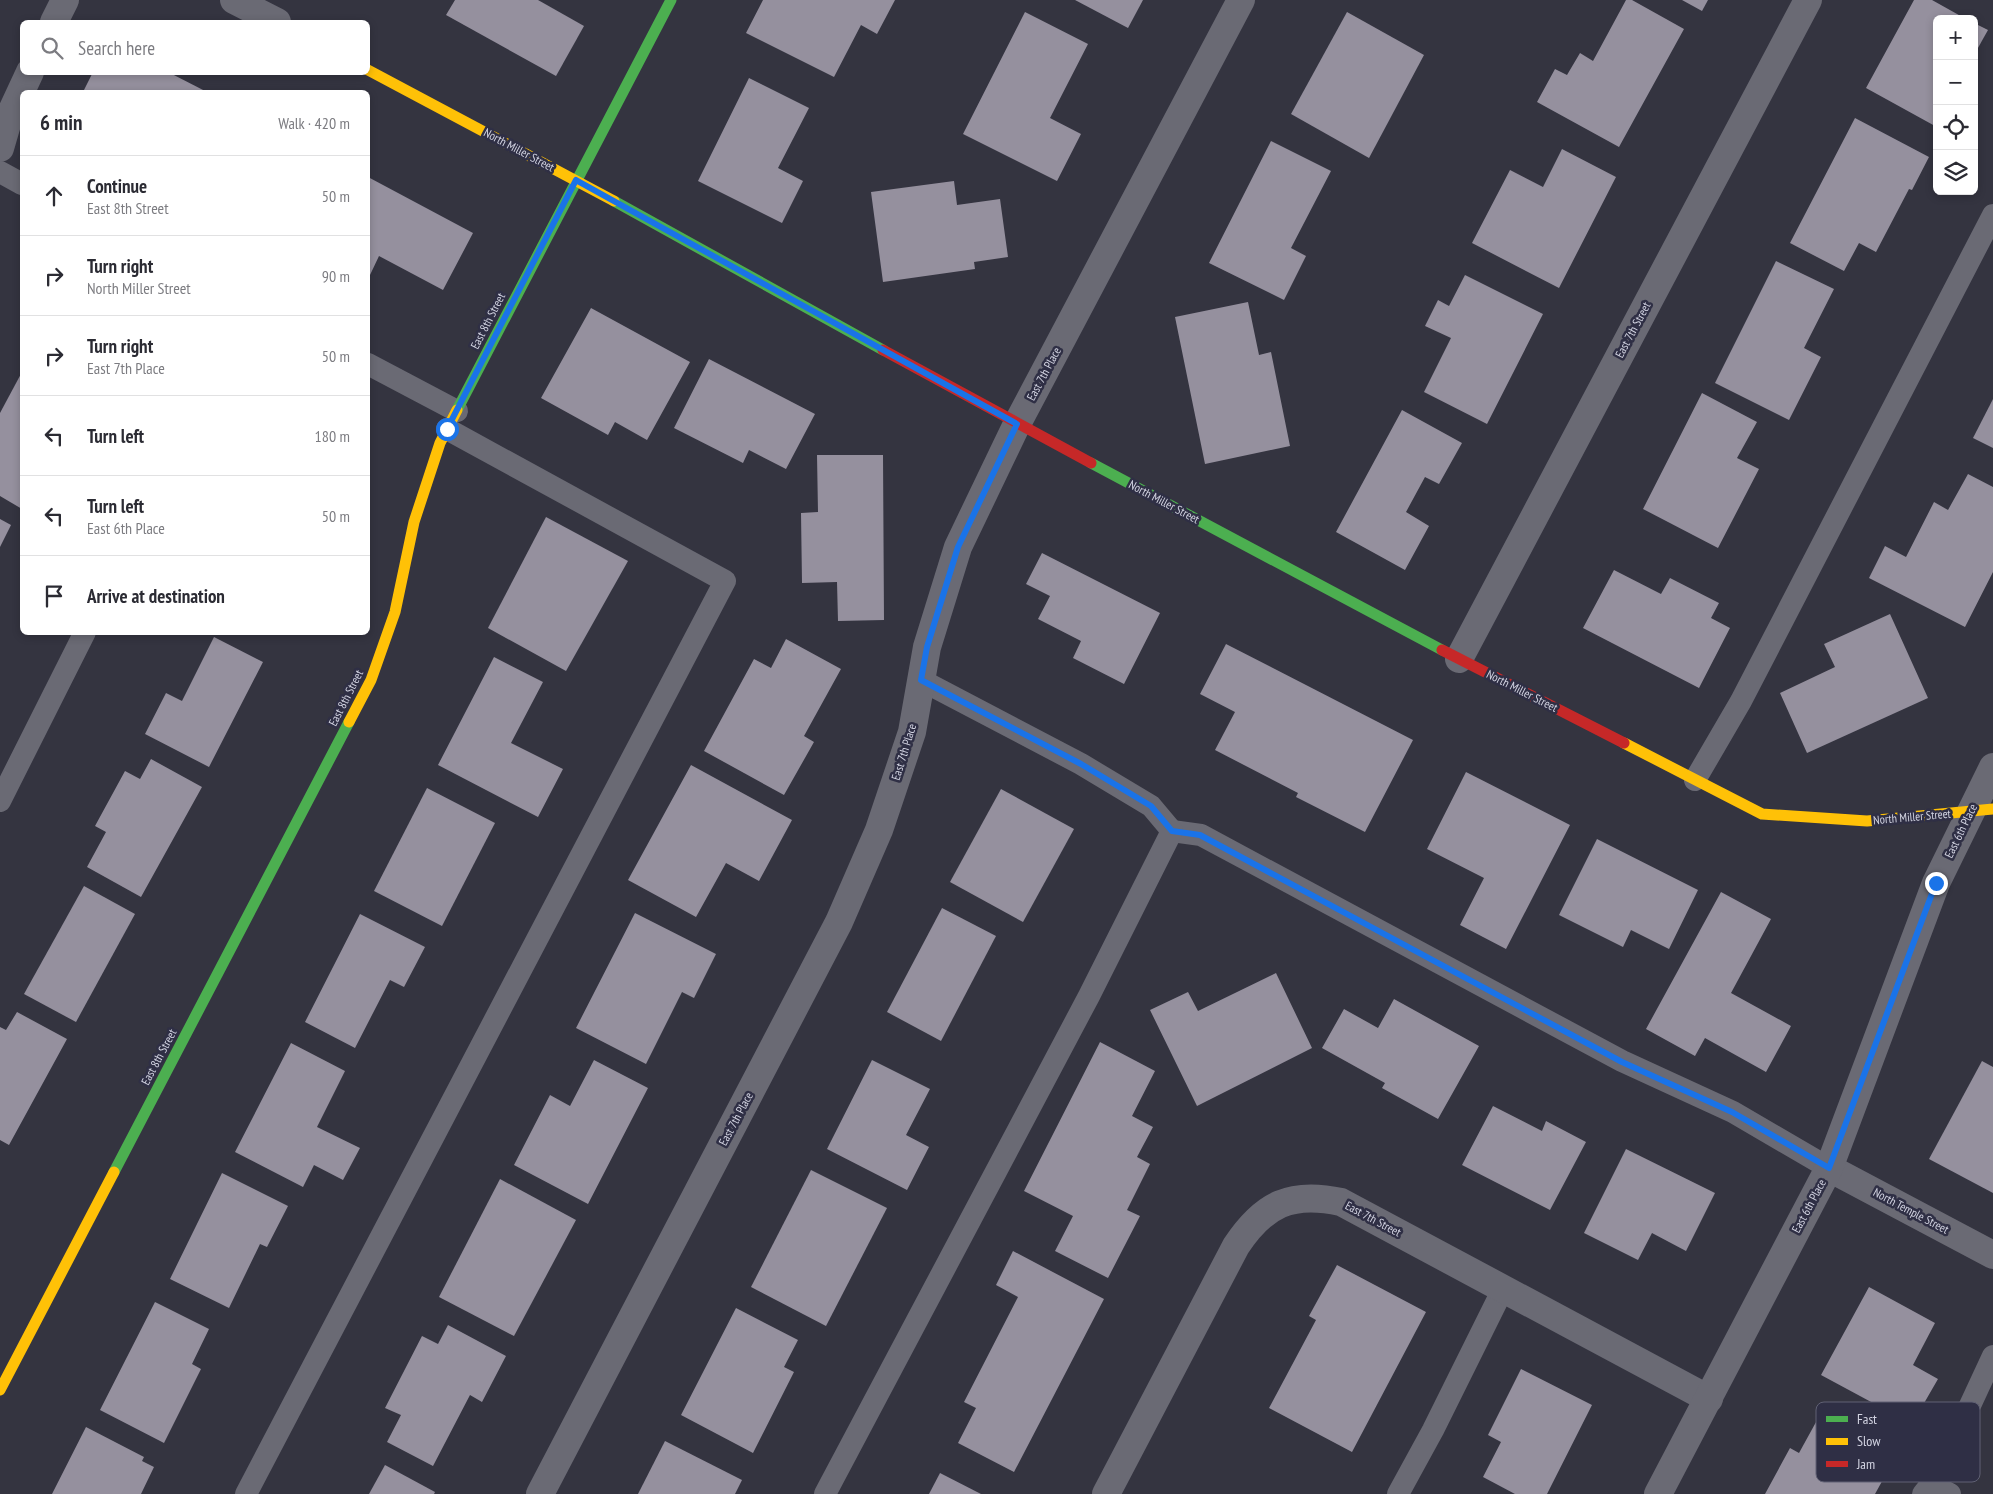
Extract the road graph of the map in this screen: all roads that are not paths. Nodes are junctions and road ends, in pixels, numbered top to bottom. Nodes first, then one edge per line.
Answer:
1 (65, 0) edge
2 (234, 0) edge
3 (671, 0) edge
4 (1241, 0) edge
5 (1808, 0) edge
6 (55, 20) edge
7 (272, 20) edge
8 (370, 71) edge
9 (29, 75) edge
10 (22, 90) edge
11 (20, 93) edge
12 (0, 148) edge
13 (0, 172) edge
14 (576, 180) junction
15 (20, 183) edge
16 (1993, 216) edge
17 (370, 365) edge
18 (452, 420) junction
19 (1017, 424) junction
20 (83, 635) edge
21 (1459, 659) junction
22 (921, 680) junction
23 (1993, 767) edge
24 (1695, 780) junction
25 (0, 801) edge
26 (1981, 811) edge
27 (1172, 831) junction
28 (1829, 1168) junction
29 (1993, 1255) edge
30 (1503, 1289) junction
31 (1993, 1356) edge
32 (0, 1390) edge
33 (1708, 1399) junction
34 (1972, 1402) edge
35 (246, 1494) edge
36 (540, 1494) edge
37 (825, 1494) edge
38 (1106, 1494) edge
39 (1398, 1494) edge
40 (1658, 1494) edge

1 - 6 street
2 - 7 street
3 - 14 street, East 8th Street
4 - 19 street, East 7th Place
5 - 21 street, East 7th Street
8 - 14 street, North Miller Street
9 - 10 street
11 - 12 street
13 - 15 lane
14 - 18 street, East 8th Street
14 - 19 street, North Miller Street
16 - 24 lane
17 - 18 lane
18 - 32 street, East 8th Street
18 - 35 lane
19 - 21 street, North Miller Street
19 - 22 street, East 7th Place
20 - 25 lane
21 - 24 street, North Miller Street
22 - 27 lane
22 - 36 street, East 7th Place
23 - 26 street, East 6th Place
24 - 26 street, North Miller Street
26 - 28 street, East 6th Place
27 - 28 lane
27 - 37 lane
28 - 29 street, North Temple Street
28 - 33 street, East 6th Place
30 - 33 street, East 7th Street
30 - 38 street, East 7th Street
30 - 39 lane
31 - 34 lane
33 - 40 street, East 6th Place

